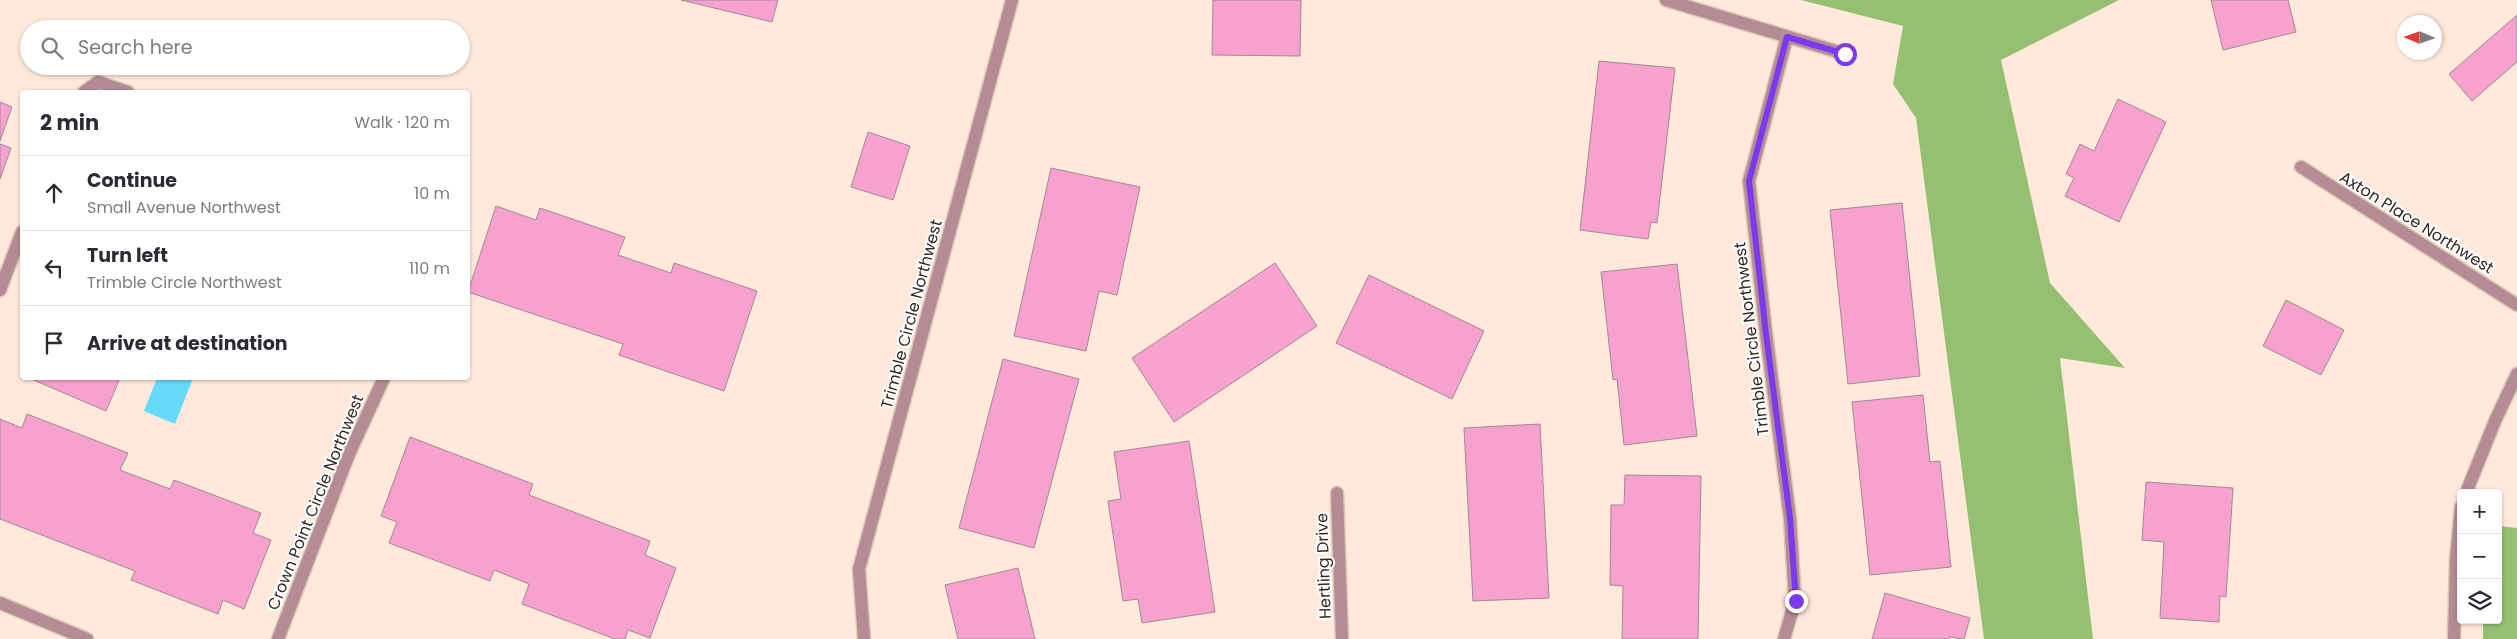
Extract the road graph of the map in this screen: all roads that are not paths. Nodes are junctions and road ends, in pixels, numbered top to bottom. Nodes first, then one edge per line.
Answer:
1 (1012, 0) edge
2 (1666, 0) edge
3 (1787, 37) junction
4 (1845, 54) dead end
5 (87, 90) edge
6 (122, 90) edge
7 (2300, 167) dead end
8 (20, 237) edge
9 (0, 290) edge
10 (2517, 305) edge
11 (2517, 374) edge
12 (383, 380) edge
13 (2468, 489) edge
14 (1337, 493) dead end
15 (2458, 534) edge
16 (0, 603) edge
17 (87, 639) edge
18 (278, 639) edge
19 (864, 639) edge
20 (1342, 639) edge
21 (1784, 639) edge
22 (2454, 639) edge

1 - 19 street, Trimble Circle Northwest
2 - 3 street
3 - 4 street
3 - 21 street, Trimble Circle Northwest
5 - 6 street
7 - 10 street, Axton Place Northwest
8 - 9 street
11 - 13 street
12 - 18 street, Crown Point Circle Northwest
14 - 20 street, Hertling Drive
15 - 22 street
16 - 17 street

